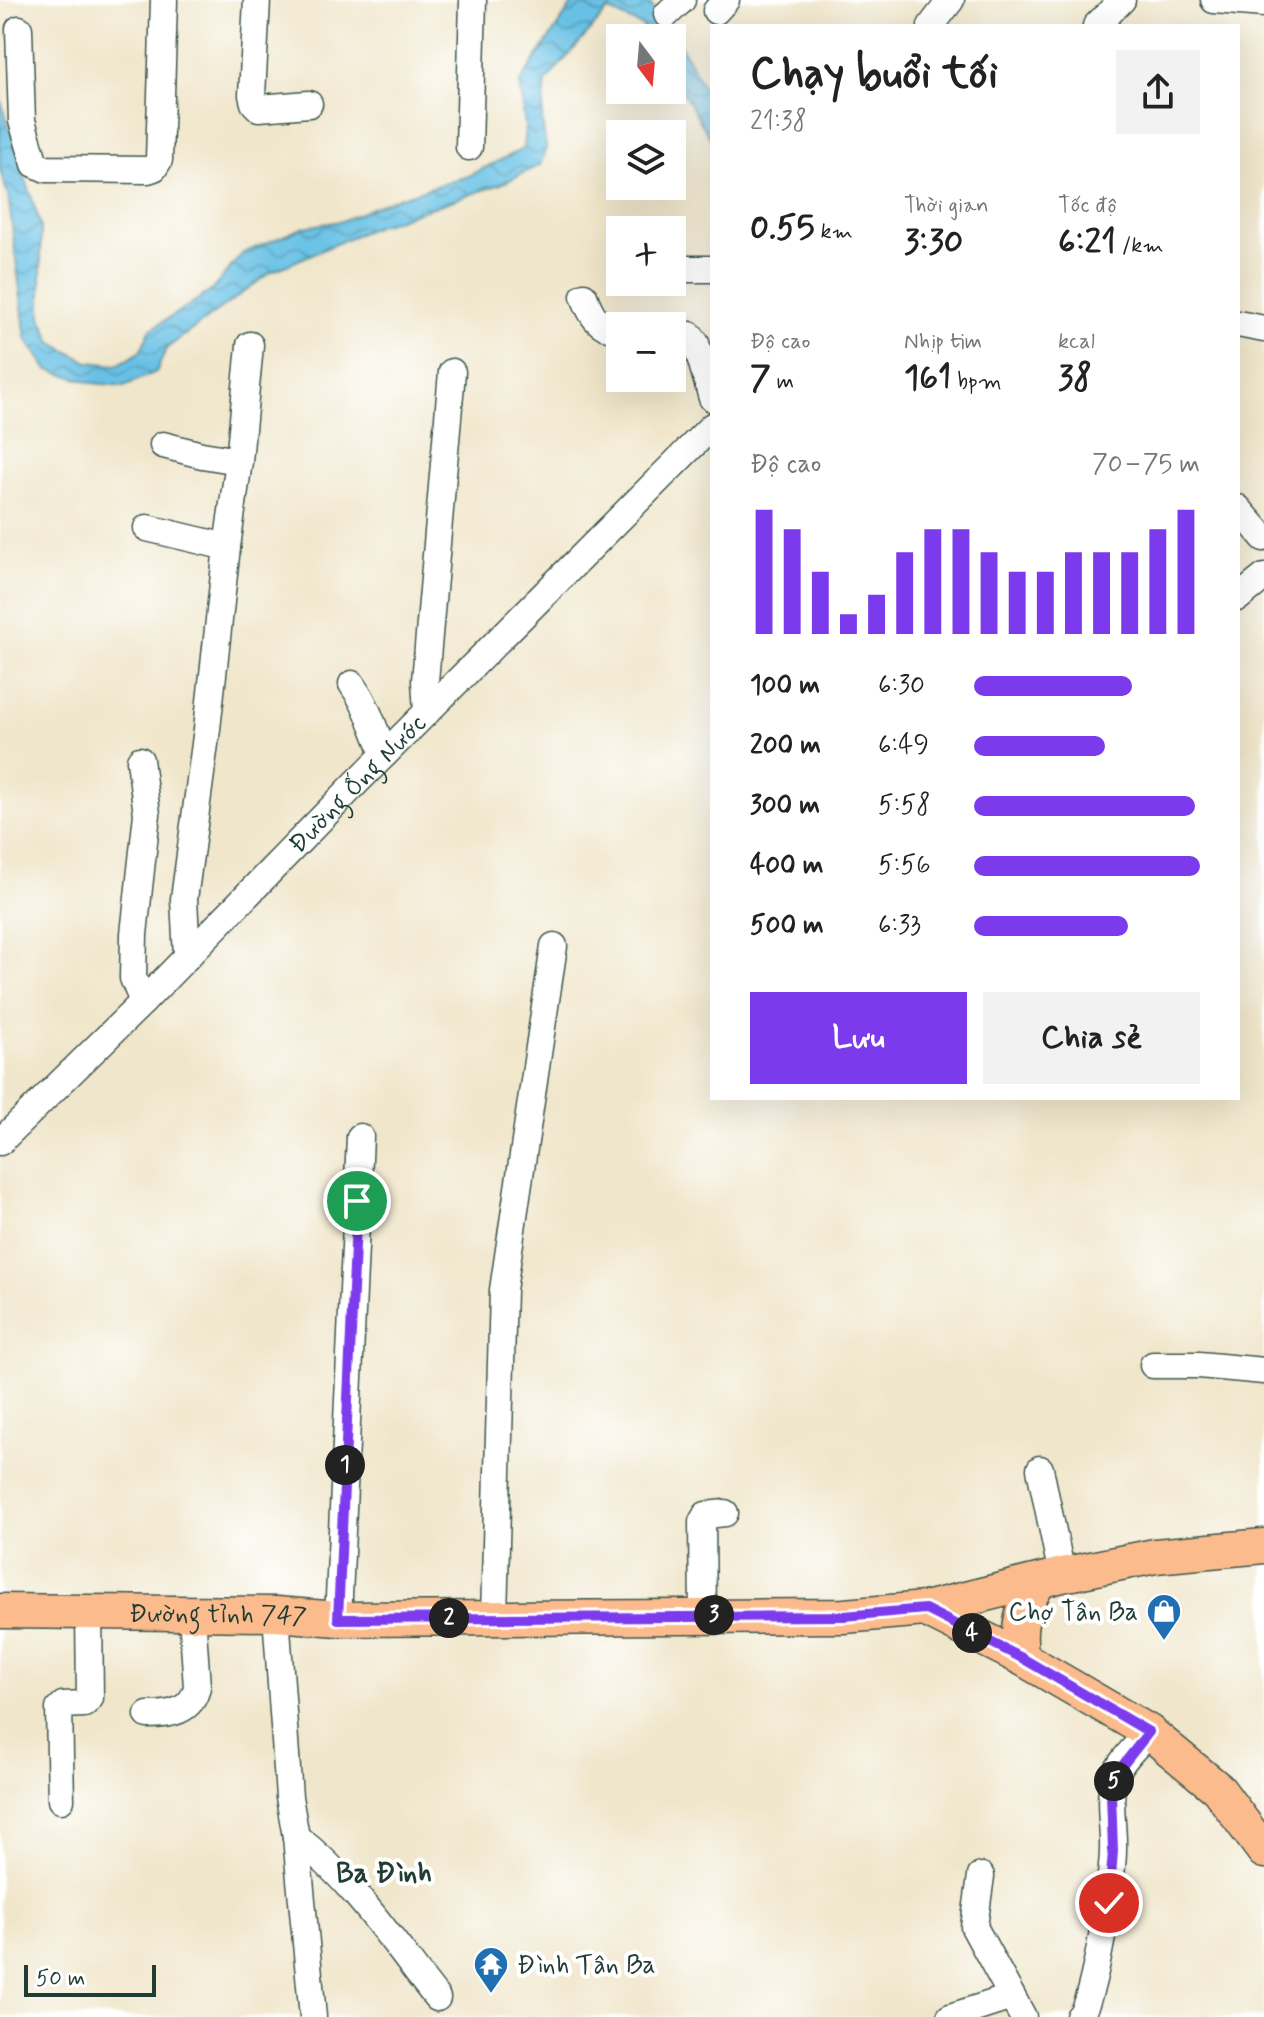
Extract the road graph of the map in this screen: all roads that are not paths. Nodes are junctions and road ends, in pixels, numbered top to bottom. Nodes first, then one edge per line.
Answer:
1 (164, 0) edge
2 (257, 0) edge
3 (473, 0) edge
4 (951, 0) edge
5 (1122, 0) edge
6 (1214, 0) edge
7 (1264, 4) edge
8 (933, 24) edge
9 (1098, 24) edge
10 (19, 29) dead end
11 (309, 104) dead end
12 (469, 147) dead end
13 (686, 269) edge
14 (710, 269) edge
15 (584, 296) dead end
16 (1240, 324) edge
17 (606, 326) edge
18 (1264, 329) edge
19 (686, 335) edge
20 (250, 345) dead end
21 (452, 372) dead end
22 (710, 391) edge
23 (710, 428) edge
24 (163, 445) dead end
25 (239, 461) junction
26 (1240, 512) edge
27 (147, 528) dead end
28 (1264, 538) edge
29 (227, 547) junction
30 (1264, 577) edge
31 (1240, 596) edge
32 (352, 684) dead end
33 (427, 712) junction
34 (385, 754) junction
35 (140, 760) dead end
36 (554, 946) dead end
37 (187, 957) junction
38 (143, 1002) junction
39 (360, 1137) dead end
40 (0, 1142) edge
41 (1153, 1365) dead end
42 (1264, 1371) edge
43 (1040, 1469) dead end
44 (725, 1513) dead end
45 (1264, 1546) edge
46 (1050, 1578) junction
47 (925, 1609) junction
48 (0, 1611) edge
49 (89, 1612) junction
50 (192, 1614) junction
51 (276, 1614) junction
52 (703, 1616) junction
53 (494, 1617) junction
54 (338, 1619) junction
55 (1022, 1658) junction
56 (148, 1715) dead end
57 (1149, 1732) junction
58 (61, 1800) dead end
59 (296, 1837) junction
60 (1264, 1851) edge
61 (981, 1876) dead end
62 (437, 1998) dead end
63 (1017, 2007) edge
64 (313, 2017) edge
65 (950, 2017) edge
66 (1079, 2017) edge

1 - 10 street
2 - 11 street
3 - 12 street
4 - 8 street
5 - 9 street
6 - 7 street
13 - 14 street
15 - 17 street
16 - 18 street
19 - 22 street
20 - 25 street
21 - 33 street
23 - 33 street, Đường Ống Nước
24 - 25 street
25 - 29 street
26 - 28 street
27 - 29 street
29 - 37 street
30 - 31 street
32 - 34 street
33 - 34 street, Đường Ống Nước
34 - 37 street, Đường Ống Nước
35 - 38 street
36 - 53 street
37 - 38 street, Đường Ống Nước
38 - 40 street, Đường Ống Nước
39 - 54 street
41 - 42 street
43 - 46 street
44 - 52 street
45 - 46 main road, Đường tỉnh 747
46 - 47 main road, Đường tỉnh 747
46 - 55 main road
47 - 52 main road, Đường tỉnh 747
47 - 55 main road
48 - 49 main road, Đường tỉnh 747
49 - 50 main road, Đường tỉnh 747
49 - 58 street
50 - 51 main road, Đường tỉnh 747
50 - 56 street
51 - 54 main road, Đường tỉnh 747
51 - 59 street
52 - 53 main road, Đường tỉnh 747
53 - 54 main road, Đường tỉnh 747
55 - 57 main road
57 - 60 main road
57 - 66 street
59 - 62 street
59 - 64 street
61 - 63 street
63 - 65 street

